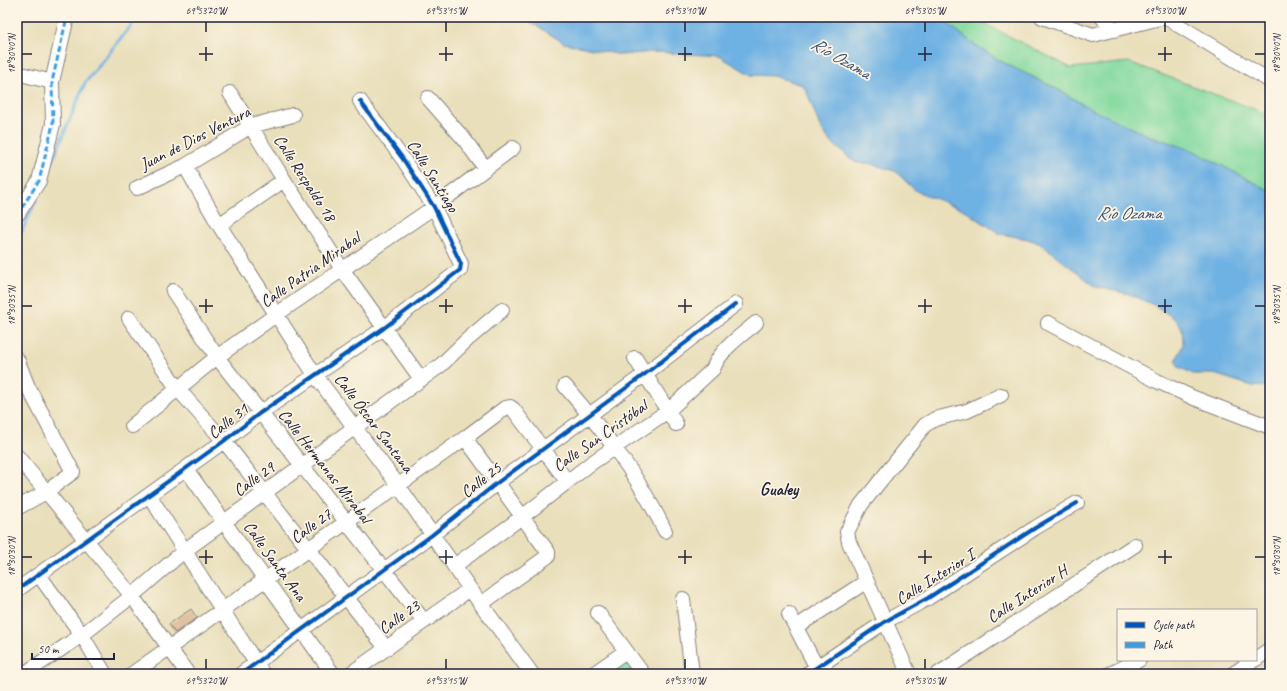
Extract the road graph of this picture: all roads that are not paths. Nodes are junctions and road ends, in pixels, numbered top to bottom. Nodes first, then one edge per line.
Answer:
1 (67, 17) edge
2 (1042, 17) edge
3 (1102, 17) edge
4 (1164, 17) edge
5 (1114, 30) junction
6 (17, 73) edge
7 (1270, 81) edge
8 (52, 82) junction
9 (230, 93) dead end
10 (428, 98) dead end
11 (360, 101) dead end
12 (293, 115) dead end
13 (251, 126) junction
14 (513, 148) dead end
15 (186, 166) junction
16 (485, 168) junction
17 (284, 180) junction
18 (137, 188) dead end
19 (434, 207) junction
20 (17, 215) edge
21 (219, 226) junction
22 (342, 269) junction
23 (456, 274) joint
24 (173, 291) dead end
25 (736, 304) dead end
26 (502, 310) dead end
27 (277, 314) junction
28 (129, 318) dead end
29 (756, 323) dead end
30 (1048, 323) dead end
31 (384, 328) junction
32 (217, 358) junction
33 (635, 358) dead end
34 (17, 359) edge
35 (645, 374) junction
36 (315, 375) junction
37 (421, 379) junction
38 (565, 386) dead end
39 (177, 388) junction
40 (22, 391) edge
41 (1002, 395) dead end
42 (668, 411) junction
43 (260, 413) junction
44 (590, 415) junction
45 (676, 424) dead end
46 (132, 426) dead end
47 (1270, 427) edge
48 (354, 428) junction
49 (465, 438) junction
50 (224, 441) junction
51 (615, 446) junction
52 (543, 449) junction
53 (17, 456) edge
54 (302, 466) junction
55 (186, 469) junction
56 (567, 481) junction
57 (498, 483) junction
58 (398, 485) junction
59 (46, 492) junction
60 (265, 494) junction
61 (149, 495) junction
62 (1077, 503) dead end
63 (17, 508) edge
64 (522, 517) junction
65 (225, 522) junction
66 (346, 522) junction
67 (665, 531) dead end
68 (432, 535) junction
69 (86, 541) junction
70 (1135, 545) dead end
71 (309, 550) junction
72 (184, 552) junction
73 (454, 566) junction
74 (384, 570) junction
75 (39, 575) junction
76 (266, 580) junction
77 (867, 582) junction
78 (470, 589) junction
79 (17, 590) edge
80 (132, 596) junction
81 (347, 598) junction
82 (683, 599) dead end
83 (481, 604) junction
84 (223, 611) junction
85 (598, 614) dead end
86 (789, 614) dead end
87 (424, 621) junction
88 (886, 621) junction
89 (796, 627) junction
90 (302, 630) junction
91 (82, 635) junction
92 (169, 648) junction
93 (386, 648) junction
94 (1270, 649) edge
95 (626, 651) junction
96 (1257, 658) edge
97 (1137, 661) edge
98 (1252, 661) edge
99 (17, 666) edge
100 (260, 669) edge
101 (815, 672) edge
102 (23, 674) edge
103 (105, 674) edge
104 (132, 674) edge
105 (188, 674) edge
106 (240, 674) edge
107 (333, 674) edge
108 (350, 674) edge
109 (532, 674) edge
110 (593, 674) edge
111 (643, 674) edge
112 (692, 674) edge
113 (909, 674) edge
114 (938, 674) edge
115 (1113, 674) edge
116 (1233, 674) edge

1 - 8 street
2 - 5 street
3 - 5 street
4 - 5 street
4 - 7 street
6 - 8 street
8 - 20 street
9 - 13 street, Calle Respaldo 18
10 - 16 street
11 - 19 street, Calle Santiago
12 - 13 street, Juan de Dios Ventura
13 - 15 street, Juan de Dios Ventura
13 - 17 street, Calle Respaldo 18
14 - 16 street, Calle Patria Mirabal
15 - 18 street, Juan de Dios Ventura
15 - 21 street, Calle Óscar Santana
16 - 19 street, Calle Patria Mirabal
17 - 21 street
17 - 22 street, Calle Respaldo 18
19 - 22 street, Calle Patria Mirabal
19 - 23 street, Calle Santiago
21 - 27 street, Calle Óscar Santana
22 - 27 street, Calle Patria Mirabal
22 - 31 street, Calle Respaldo 18
23 - 31 street, Calle 31
24 - 32 street, Calle Hermanas Mirabal
25 - 35 street, Calle 25
26 - 37 street, Calle 29
27 - 32 street, Calle Patria Mirabal
27 - 36 street, Calle Óscar Santana
28 - 39 street
29 - 42 street, Calle San Cristóbal
30 - 47 street
31 - 36 street, Calle 31
31 - 37 street, Calle Respaldo 18
32 - 39 street, Calle Patria Mirabal
32 - 43 street, Calle Hermanas Mirabal
33 - 35 street
34 - 40 street
35 - 42 street
35 - 44 street, Calle 25
36 - 43 street, Calle 31
36 - 48 street, Calle Óscar Santana
37 - 48 street, Calle 29
38 - 44 street
39 - 46 street, Calle Patria Mirabal
39 - 50 street
40 - 59 street
41 - 77 street
42 - 45 street
42 - 51 street, Calle San Cristóbal
43 - 50 street, Calle 31
43 - 54 street, Calle Hermanas Mirabal
44 - 51 street
44 - 52 street, Calle 25
48 - 54 street, Calle 29
48 - 58 street, Calle Óscar Santana
49 - 52 street, Calle 27
49 - 57 street
49 - 58 street, Calle 27
50 - 55 street, Calle 31
50 - 60 street
51 - 56 street, Calle San Cristóbal
51 - 67 street
52 - 56 street
52 - 57 street, Calle 25
53 - 59 street
54 - 60 street, Calle 29
54 - 66 street, Calle Hermanas Mirabal
55 - 61 street, Calle 31
55 - 65 street, Calle Santa Ana
56 - 64 street, Calle San Cristóbal
57 - 64 street
57 - 68 street, Calle 25
58 - 66 street, Calle 27
58 - 68 street, Calle Óscar Santana
59 - 63 street
59 - 69 street
60 - 65 street, Calle 29
60 - 71 street
61 - 69 street, Calle 31
61 - 72 street
62 - 88 street, Calle Interior I
64 - 73 street, Calle San Cristóbal
64 - 83 street
65 - 72 street, Calle 29
65 - 76 street, Calle Santa Ana
66 - 71 street, Calle 27
66 - 74 street, Calle Hermanas Mirabal
68 - 73 street, Calle Óscar Santana
68 - 74 street, Calle 25
69 - 75 street, Calle 31
69 - 80 street
70 - 114 street, Calle Interior H
71 - 76 street, Calle 27
71 - 81 street
72 - 80 street, Calle 29
72 - 84 street
73 - 78 street, Calle Óscar Santana
74 - 81 street, Calle 25
74 - 87 street, Calle Hermanas Mirabal
75 - 79 street, Calle 31
75 - 91 street
76 - 84 street, Calle 27
76 - 90 street, Calle Santa Ana
77 - 88 street
77 - 89 street
78 - 83 street, Calle Óscar Santana
78 - 87 street, Calle 23
80 - 91 street, Calle 29
80 - 92 street
81 - 90 street, Calle 25
81 - 93 street
82 - 112 street
83 - 109 street, Calle Óscar Santana
84 - 92 street, Calle 27
84 - 100 street
85 - 95 street
86 - 89 street
87 - 93 street, Calle 23
88 - 101 street, Calle Interior I
88 - 113 street
89 - 101 street
90 - 100 street, Calle 25
90 - 107 street, Calle Santa Ana
91 - 102 street, Calle 29
91 - 103 street
92 - 104 street, Calle 27
92 - 105 street
93 - 108 street, Calle 23
94 - 96 street
95 - 110 street
95 - 111 street
97 - 115 street
98 - 116 street
99 - 102 street
100 - 106 street, Calle 25

